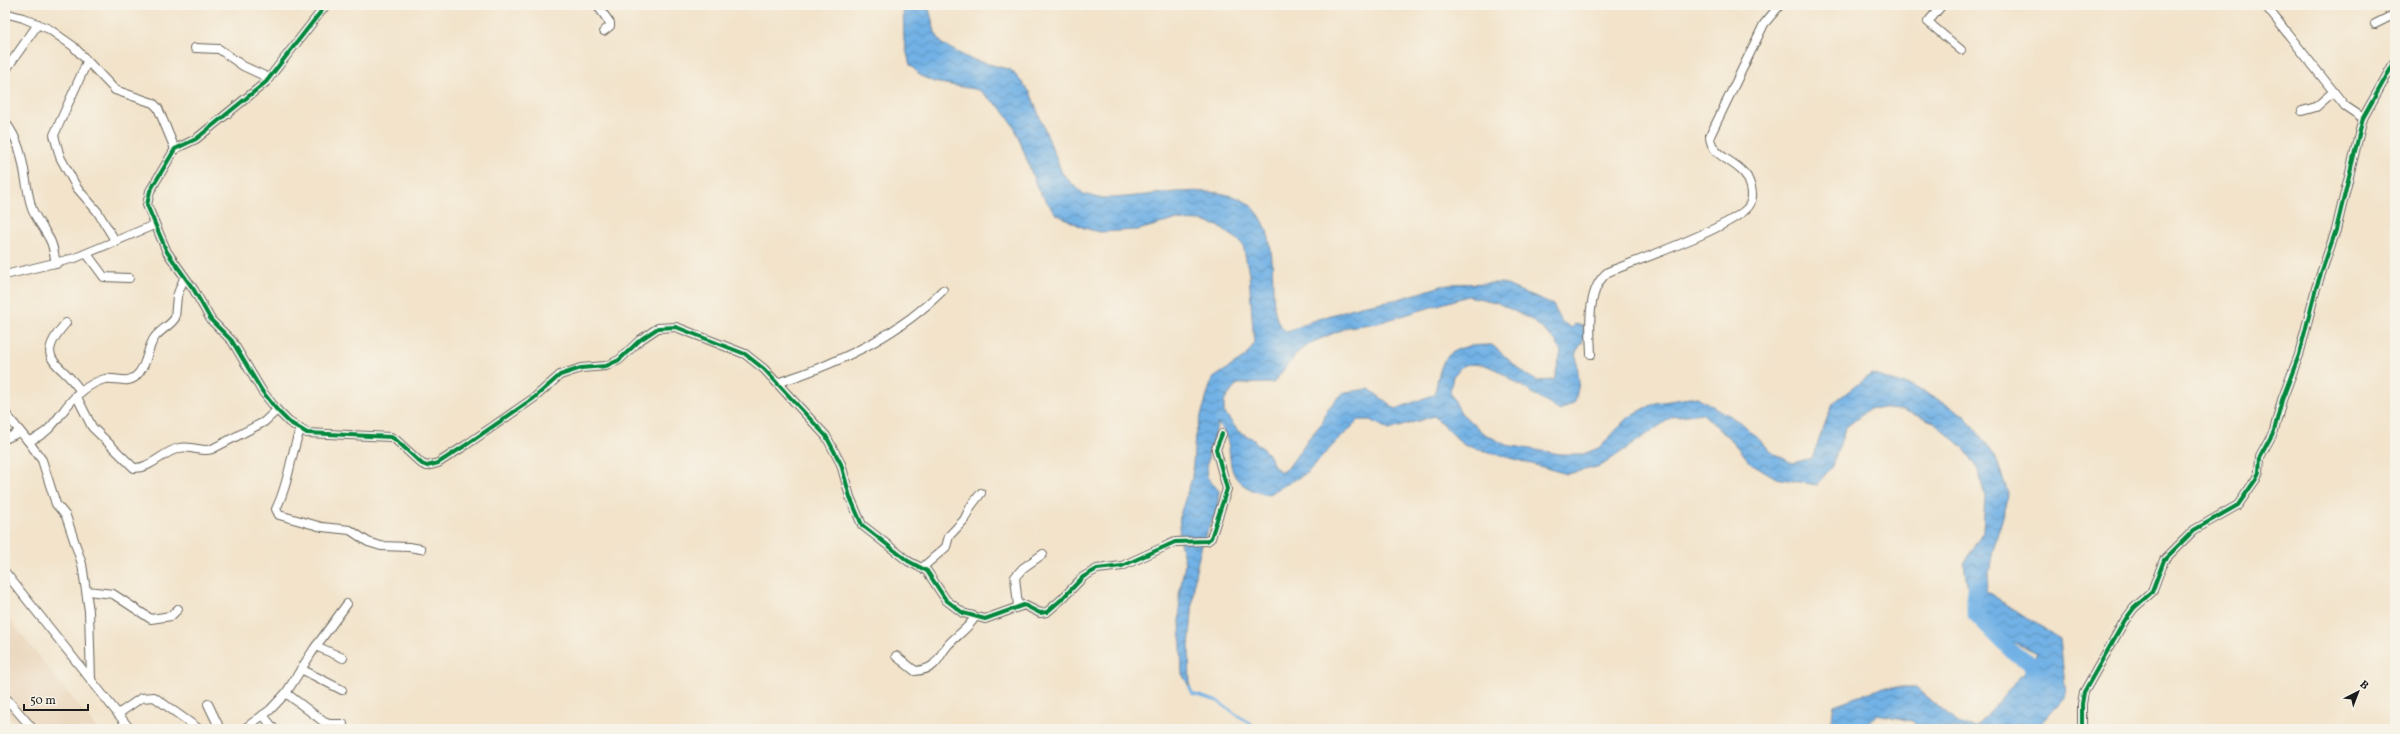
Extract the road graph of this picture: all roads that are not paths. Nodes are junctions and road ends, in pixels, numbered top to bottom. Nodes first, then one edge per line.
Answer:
1 (326, 5) edge
2 (597, 5) edge
3 (1780, 5) edge
4 (1942, 5) edge
5 (2265, 5) edge
6 (5, 13) edge
7 (2395, 14) edge
8 (38, 24) junction
9 (2375, 24) dead end
10 (604, 31) dead end
11 (195, 48) dead end
12 (1961, 50) dead end
13 (2395, 61) edge
14 (87, 62) junction
15 (5, 71) edge
16 (269, 78) junction
17 (2333, 92) junction
18 (2302, 112) dead end
19 (2363, 118) junction
20 (5, 122) edge
21 (176, 150) junction
22 (154, 224) junction
23 (116, 242) junction
24 (88, 254) junction
25 (56, 264) junction
26 (5, 275) edge
27 (129, 278) dead end
28 (184, 278) junction
29 (943, 290) dead end
30 (66, 322) dead end
31 (1591, 354) dead end
32 (777, 383) junction
33 (78, 394) junction
34 (277, 410) junction
35 (5, 413) edge
36 (300, 430) junction
37 (20, 432) junction
38 (1222, 434) dead end
39 (5, 439) edge
40 (28, 441) junction
41 (981, 493) dead end
42 (421, 550) dead end
43 (1043, 554) dead end
44 (923, 567) junction
45 (5, 572) edge
46 (87, 591) junction
47 (347, 604) dead end
48 (1018, 606) junction
49 (178, 609) dead end
50 (975, 617) junction
51 (316, 646) junction
52 (896, 656) dead end
53 (343, 658) dead end
54 (302, 669) junction
55 (91, 680) junction
56 (342, 690) dead end
57 (286, 693) junction
58 (5, 697) edge
59 (208, 704) dead end
60 (118, 714) junction
61 (263, 715) junction
62 (344, 724) dead end
63 (33, 729) edge
64 (130, 729) edge
65 (199, 729) edge
66 (220, 729) edge
67 (244, 729) edge
68 (274, 729) edge
69 (2082, 729) edge

1 - 16 street
2 - 10 street
3 - 31 street
4 - 12 street
5 - 17 street
6 - 8 street
7 - 9 street
8 - 14 street
8 - 15 street
11 - 16 street
13 - 19 street
14 - 21 street
14 - 23 street
16 - 21 street
17 - 18 street
17 - 19 street
19 - 69 street
20 - 25 street
21 - 22 street
22 - 23 street
22 - 28 street
23 - 24 street
24 - 25 street
24 - 27 street
25 - 26 street
28 - 33 street
28 - 34 street
29 - 32 street
30 - 33 street
32 - 36 street
32 - 44 street
33 - 34 street
33 - 40 street
34 - 36 street
35 - 37 street
36 - 42 street
37 - 39 street
37 - 40 street
38 - 48 street
40 - 46 street
41 - 44 street
43 - 48 street
44 - 50 street
45 - 55 street
46 - 49 street
46 - 55 street
47 - 51 street
48 - 50 street
50 - 52 street
51 - 53 street
51 - 54 street
54 - 56 street
54 - 57 street
55 - 60 street
57 - 61 street
57 - 62 street
58 - 63 street
59 - 66 street
60 - 64 street
60 - 65 street
61 - 67 street
61 - 68 street

